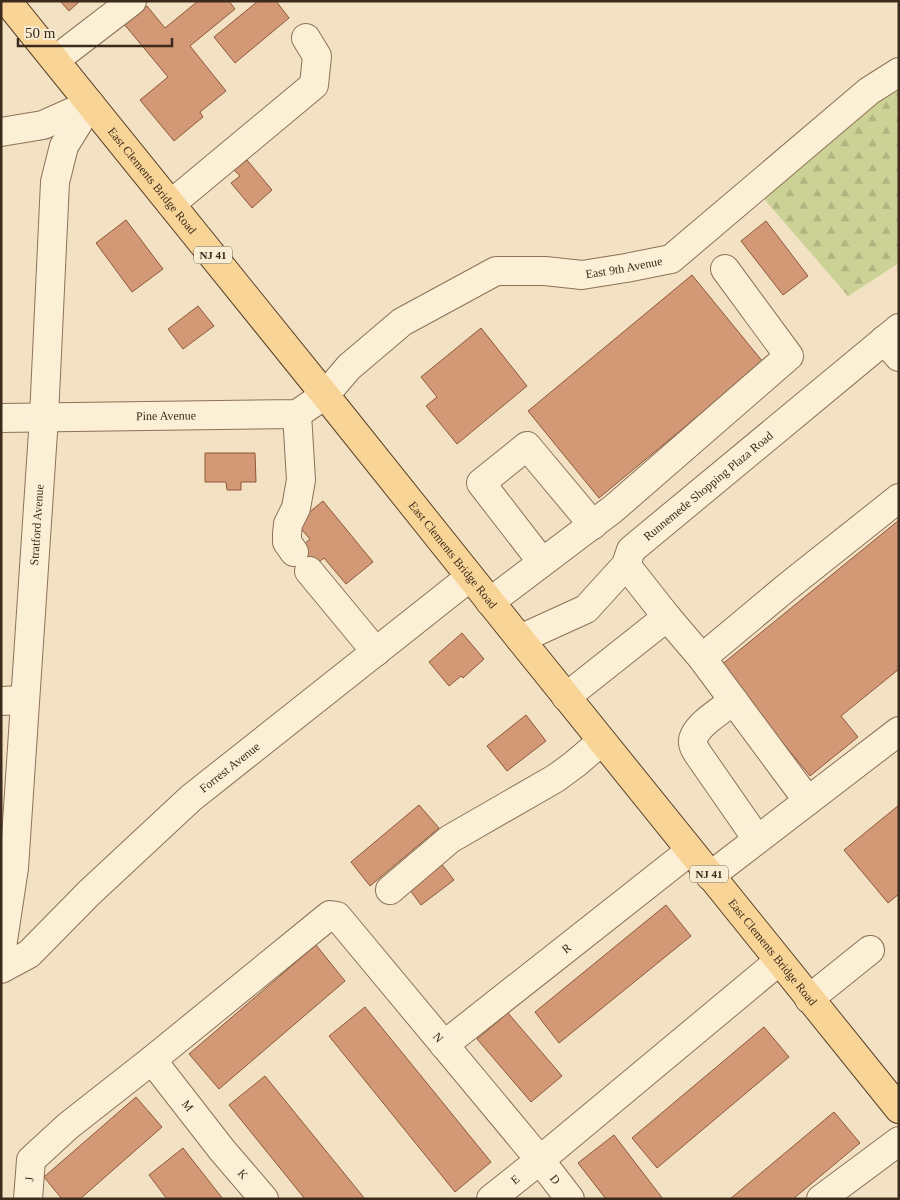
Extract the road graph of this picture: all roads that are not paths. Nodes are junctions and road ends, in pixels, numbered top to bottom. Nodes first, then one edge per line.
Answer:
1 (7, 1) edge
2 (132, 1) edge
3 (306, 38) dead end
4 (55, 60) junction
5 (899, 72) edge
6 (90, 104) junction
7 (1, 132) edge
8 (171, 204) junction
9 (726, 269) dead end
10 (894, 342) edge
11 (325, 395) junction
12 (297, 414) junction
13 (44, 417) junction
14 (1, 418) edge
15 (899, 498) edge
16 (593, 525) junction
17 (542, 562) junction
18 (626, 565) junction
19 (470, 577) junction
20 (490, 602) junction
21 (667, 617) junction
22 (520, 639) junction
23 (376, 652) junction
24 (702, 658) junction
25 (566, 697) junction
26 (13, 701) edge
27 (734, 701) junction
28 (899, 731) edge
29 (602, 741) junction
30 (808, 800) junction
31 (758, 839) junction
32 (690, 850) junction
33 (710, 876) junction
34 (390, 890) dead end
35 (870, 950) dead end
36 (1, 954) edge
37 (779, 961) junction
38 (1, 969) edge
39 (809, 999) junction
40 (444, 1045) junction
41 (152, 1060) junction
42 (899, 1109) edge
43 (899, 1141) edge
44 (222, 1150) joint
45 (540, 1160) junction
46 (28, 1199) edge
47 (264, 1199) edge
48 (491, 1199) edge
49 (570, 1199) edge
50 (821, 1199) edge

1 - 4 main road, East Clements Bridge Road / NJ 41
2 - 4 street
3 - 8 street
4 - 6 main road, East Clements Bridge Road / NJ 41
5 - 11 street, East 9th Avenue
6 - 7 street
6 - 8 main road, East Clements Bridge Road / NJ 41
6 - 13 street, Stratford Avenue
8 - 11 main road, East Clements Bridge Road / NJ 41
9 - 16 street
10 - 18 street, Runnemede Shopping Plaza Road
11 - 12 street
11 - 19 main road, East Clements Bridge Road / NJ 41
12 - 13 street, Pine Avenue
12 - 23 street
13 - 14 street, Pine Avenue
13 - 26 street, Stratford Avenue
15 - 24 street
16 - 17 street
16 - 17 street
17 - 20 street
18 - 21 street
18 - 22 street, Runnemede Shopping Plaza Road
19 - 20 main road, East Clements Bridge Road / NJ 41
19 - 23 street, Forrest Avenue
20 - 22 main road, East Clements Bridge Road / NJ 41
21 - 24 street
21 - 25 street
22 - 25 main road, East Clements Bridge Road / NJ 41
23 - 38 street, Forrest Avenue
24 - 27 street
25 - 29 main road, East Clements Bridge Road / NJ 41
26 - 36 street, Stratford Avenue
27 - 30 street
27 - 31 street
28 - 30 street
29 - 32 main road, East Clements Bridge Road / NJ 41
29 - 34 street
30 - 31 street
31 - 33 street
32 - 33 main road, East Clements Bridge Road / NJ 41
32 - 40 street, R
33 - 37 main road, East Clements Bridge Road / NJ 41
35 - 39 street
37 - 39 main road, East Clements Bridge Road / NJ 41
37 - 45 street
39 - 42 main road, East Clements Bridge Road / NJ 41
40 - 41 street, N
40 - 45 street, N
41 - 44 street, M
41 - 46 street, J
43 - 50 street
44 - 47 street, K
45 - 48 street, E
45 - 49 street, D

